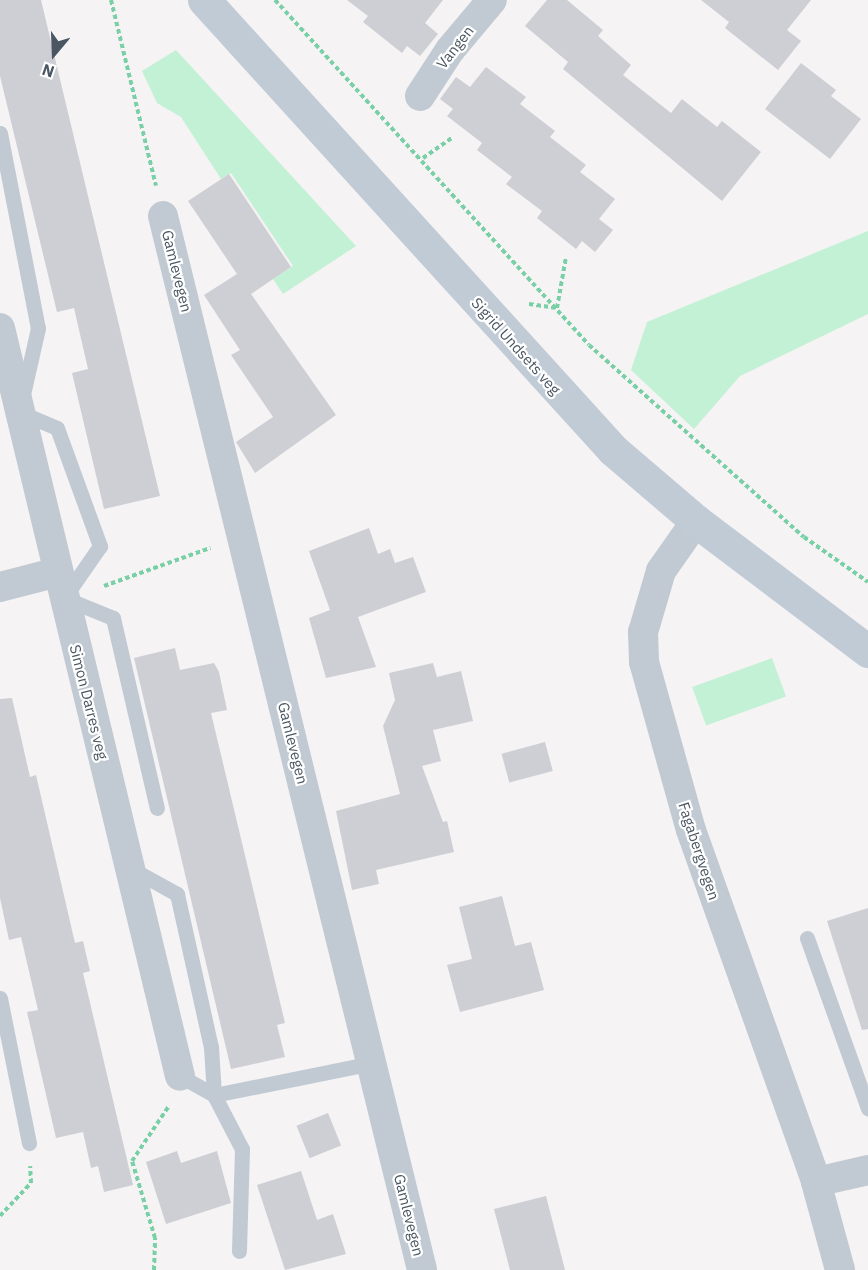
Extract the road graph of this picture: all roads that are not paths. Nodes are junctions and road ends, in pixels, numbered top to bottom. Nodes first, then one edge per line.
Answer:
1 (204, 0) edge
2 (492, 0) edge
3 (420, 96) dead end
4 (0, 133) edge
5 (163, 216) road end
6 (0, 328) edge
7 (19, 412) junction
8 (696, 521) junction
9 (61, 585) junction
10 (0, 587) edge
11 (868, 651) edge
12 (157, 808) dead end
13 (130, 868) junction
14 (807, 938) dead end
15 (0, 998) edge
16 (372, 1063) junction
17 (180, 1076) joint
18 (214, 1095) junction
19 (868, 1108) edge
20 (29, 1143) road end
21 (868, 1170) edge
22 (816, 1182) junction
23 (239, 1251) dead end
24 (422, 1270) edge
25 (840, 1270) edge

1 - 8 street, Sigrid Undsets veg
2 - 3 street, Vangen
4 - 7 lane
5 - 16 street, Gamlevegen
6 - 7 street, Simon Darres veg
7 - 9 street, Simon Darres veg
7 - 9 lane
8 - 11 street, Sigrid Undsets veg
8 - 22 street, Fagabergvegen
9 - 10 street
9 - 12 lane
9 - 13 street, Simon Darres veg
13 - 17 street, Simon Darres veg
13 - 18 lane
14 - 19 lane
15 - 20 lane
16 - 18 lane
16 - 24 street, Gamlevegen
17 - 18 lane
18 - 23 lane
21 - 22 street
22 - 25 street, Fagabergvegen

